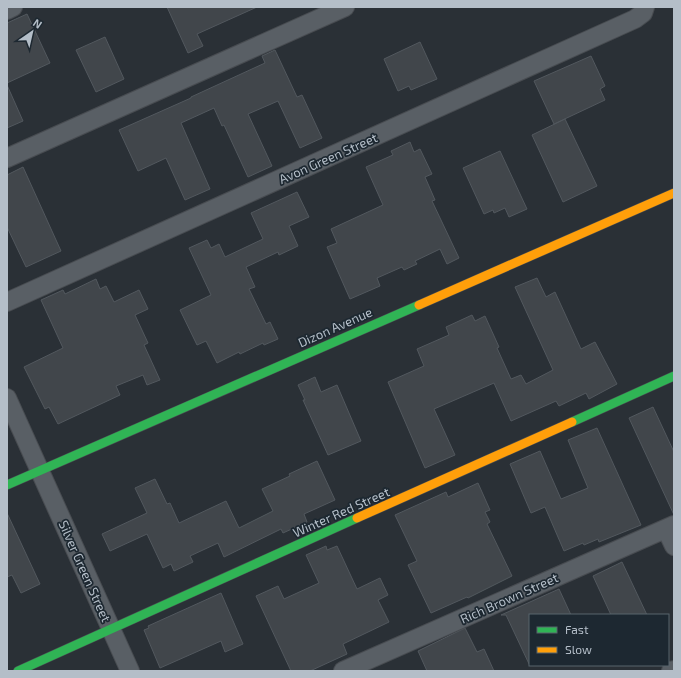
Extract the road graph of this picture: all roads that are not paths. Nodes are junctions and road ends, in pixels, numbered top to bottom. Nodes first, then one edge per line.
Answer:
1 (13, 7) edge
2 (345, 7) edge
3 (645, 7) edge
4 (7, 10) edge
5 (7, 158) edge
6 (674, 193) edge
7 (7, 302) edge
8 (674, 376) edge
9 (7, 398) edge
10 (40, 470) junction
11 (7, 485) edge
12 (670, 527) edge
13 (674, 546) edge
14 (112, 629) junction
15 (674, 670) edge
16 (18, 671) edge
17 (130, 671) edge
18 (343, 671) edge
19 (671, 671) edge

1 - 4 street
2 - 5 street
3 - 7 street, Avon Green Street
6 - 10 street, Dizon Avenue
8 - 14 street, Winter Red Street
9 - 10 street, Silver Green Street
10 - 11 street, Dizon Avenue
10 - 14 street, Silver Green Street
12 - 13 street
12 - 18 street, Rich Brown Street
14 - 16 street, Winter Red Street
14 - 17 street, Silver Green Street
15 - 19 street

